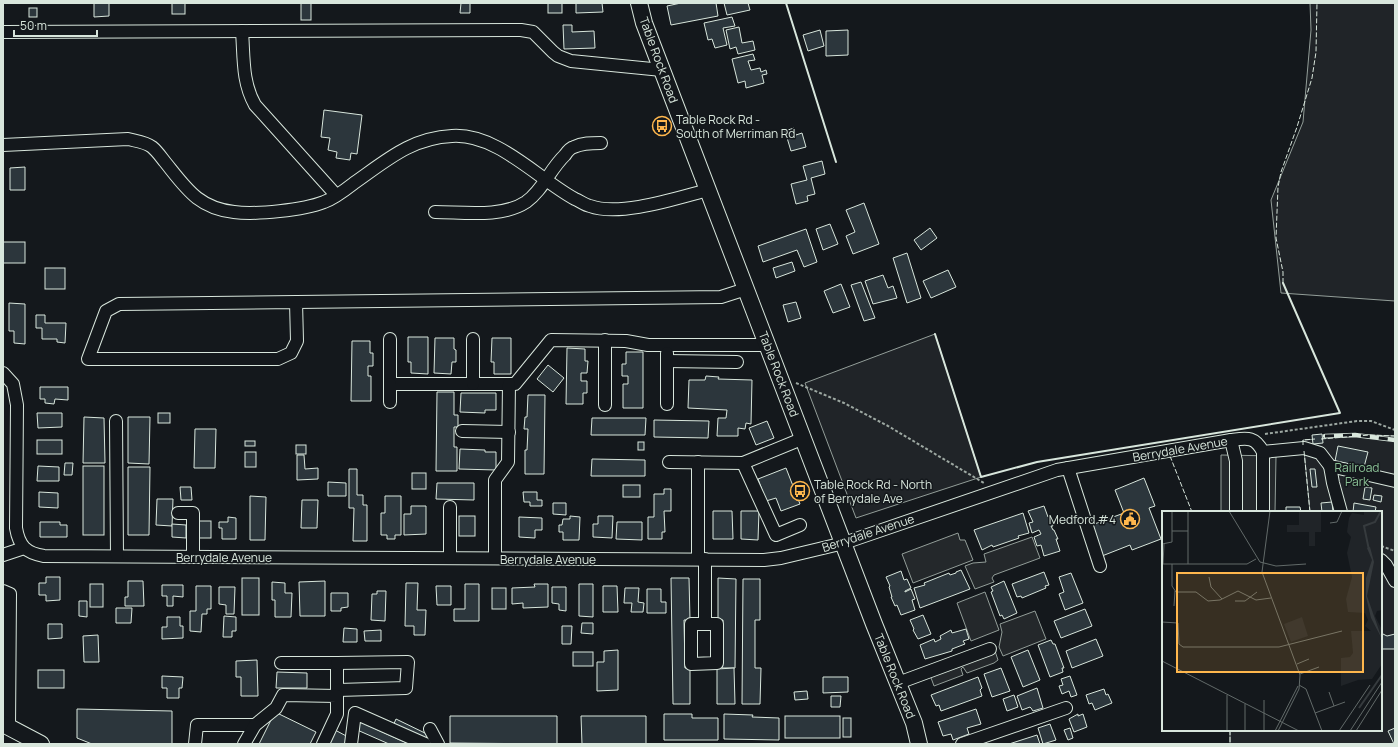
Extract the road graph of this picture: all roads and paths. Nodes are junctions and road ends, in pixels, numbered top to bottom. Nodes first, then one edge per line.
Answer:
1 (639, 3) edge
2 (242, 31) junction
3 (3, 32) edge
4 (662, 70) junction
5 (601, 143) dead end
6 (3, 145) edge
7 (546, 179) junction
8 (708, 190) junction
9 (336, 196) junction
10 (435, 212) dead end
11 (746, 288) junction
12 (296, 302) junction
13 (390, 339) dead end
14 (473, 339) dead end
15 (605, 340) junction
16 (667, 345) junction
17 (704, 345) junction
18 (768, 345) junction
19 (667, 361) junction
20 (704, 361) junction
21 (737, 362) dead end
22 (3, 373) edge
23 (780, 376) junction
24 (390, 384) junction
25 (473, 384) junction
26 (509, 384) junction
27 (390, 402) dead end
28 (667, 404) dead end
29 (605, 405) dead end
30 (116, 421) dead end
31 (1395, 430) edge
32 (462, 431) dead end
33 (508, 432) junction
34 (1260, 433) dead end
35 (804, 438) junction
36 (1234, 440) junction
37 (1263, 452) junction
38 (669, 462) dead end
39 (698, 462) junction
40 (743, 462) junction
41 (1330, 466) junction
42 (1068, 468) junction
43 (1395, 481) edge
44 (996, 491) junction
45 (450, 507) dead end
46 (1236, 511) edge
47 (1263, 511) edge
48 (1341, 511) edge
49 (178, 513) dead end
50 (800, 526) dead end
51 (844, 543) junction
52 (1382, 546) edge
53 (24, 548) junction
54 (1395, 552) edge
55 (3, 555) edge
56 (117, 556) junction
57 (193, 557) junction
58 (450, 558) junction
59 (494, 558) junction
60 (702, 560) junction
61 (1382, 561) edge
62 (1100, 566) dead end
63 (1395, 581) edge
64 (3, 591) edge
65 (705, 624) dead end
66 (990, 649) dead end
67 (281, 663) dead end
68 (337, 663) junction
69 (898, 683) junction
70 (338, 693) junction
71 (1066, 708) dead end
72 (255, 725) junction
73 (6, 726) edge
74 (430, 729) dead end
75 (41, 744) edge
76 (195, 744) edge
77 (244, 744) edge
78 (323, 744) edge
79 (351, 744) edge
80 (425, 744) edge
81 (438, 744) edge
82 (919, 744) edge
83 (962, 744) edge

1 - 4 main road, Table Rock Road
2 - 3 street
2 - 4 street
2 - 9 street
4 - 8 main road, Table Rock Road
5 - 7 street
6 - 9 street
7 - 8 street
7 - 9 street
7 - 10 street
8 - 11 main road, Table Rock Road
11 - 12 street
11 - 18 main road, Table Rock Road
12 - 12 street
13 - 24 street
14 - 25 street
15 - 16 street
15 - 26 street
15 - 29 street
16 - 17 street
16 - 19 street
17 - 18 street
17 - 20 street
18 - 23 main road, Table Rock Road
19 - 20 street
19 - 28 street
20 - 21 street
22 - 53 street
23 - 35 main road, Table Rock Road
23 - 44 path
24 - 25 street
24 - 27 street
25 - 26 street
26 - 33 street
30 - 56 street
31 - 34 path
32 - 33 street
33 - 59 street
35 - 40 street
35 - 51 main road, Table Rock Road
36 - 37 street, Berrydale Avenue
36 - 42 street, Berrydale Avenue
36 - 46 street
37 - 41 street
37 - 47 street
38 - 39 street
39 - 40 street
39 - 60 street
40 - 50 street
41 - 43 street
41 - 48 street
42 - 44 street, Berrydale Avenue
42 - 62 street
44 - 51 street, Berrydale Avenue
45 - 58 street
49 - 57 street
51 - 60 street, Berrydale Avenue
51 - 69 main road, Table Rock Road
52 - 54 path
53 - 55 street
53 - 56 street, Berrydale Avenue
56 - 57 street, Berrydale Avenue
57 - 58 street, Berrydale Avenue
58 - 59 street, Berrydale Avenue
59 - 60 street, Berrydale Avenue
60 - 65 street
61 - 63 street
64 - 73 street
66 - 69 street
67 - 68 street
68 - 70 street
68 - 70 street
69 - 82 main road, Table Rock Road
70 - 72 street
70 - 78 street
71 - 83 street
72 - 76 street
72 - 77 street
73 - 75 main road
74 - 81 street
79 - 80 street

